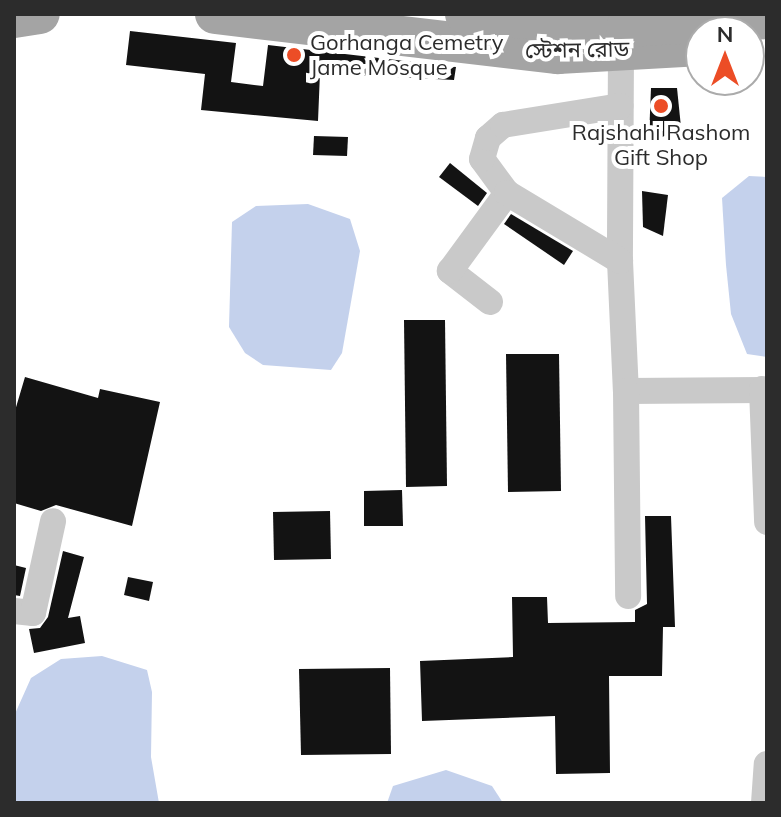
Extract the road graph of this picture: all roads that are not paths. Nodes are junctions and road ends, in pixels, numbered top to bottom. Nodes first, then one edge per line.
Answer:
1 (40, 14) edge
2 (215, 14) edge
3 (465, 14) edge
4 (14, 18) edge
5 (767, 19) edge
6 (685, 47) edge
7 (621, 50) junction
8 (620, 106) junction
9 (507, 193) junction
10 (620, 261) junction
11 (490, 302) dead end
12 (765, 390) edge
13 (626, 391) junction
14 (53, 521) dead end
15 (767, 522) edge
16 (628, 596) dead end
17 (14, 611) edge
18 (767, 764) edge
19 (764, 803) edge

1 - 4 main road
2 - 7 main road, স্টেশন রোড
3 - 5 main road, স্টেশন রোড
6 - 7 main road, স্টেশন রোড
7 - 8 street
8 - 9 street
8 - 10 street
9 - 10 street
9 - 11 street
10 - 13 street
12 - 13 street
12 - 15 street
13 - 16 street
14 - 17 street
18 - 19 street

